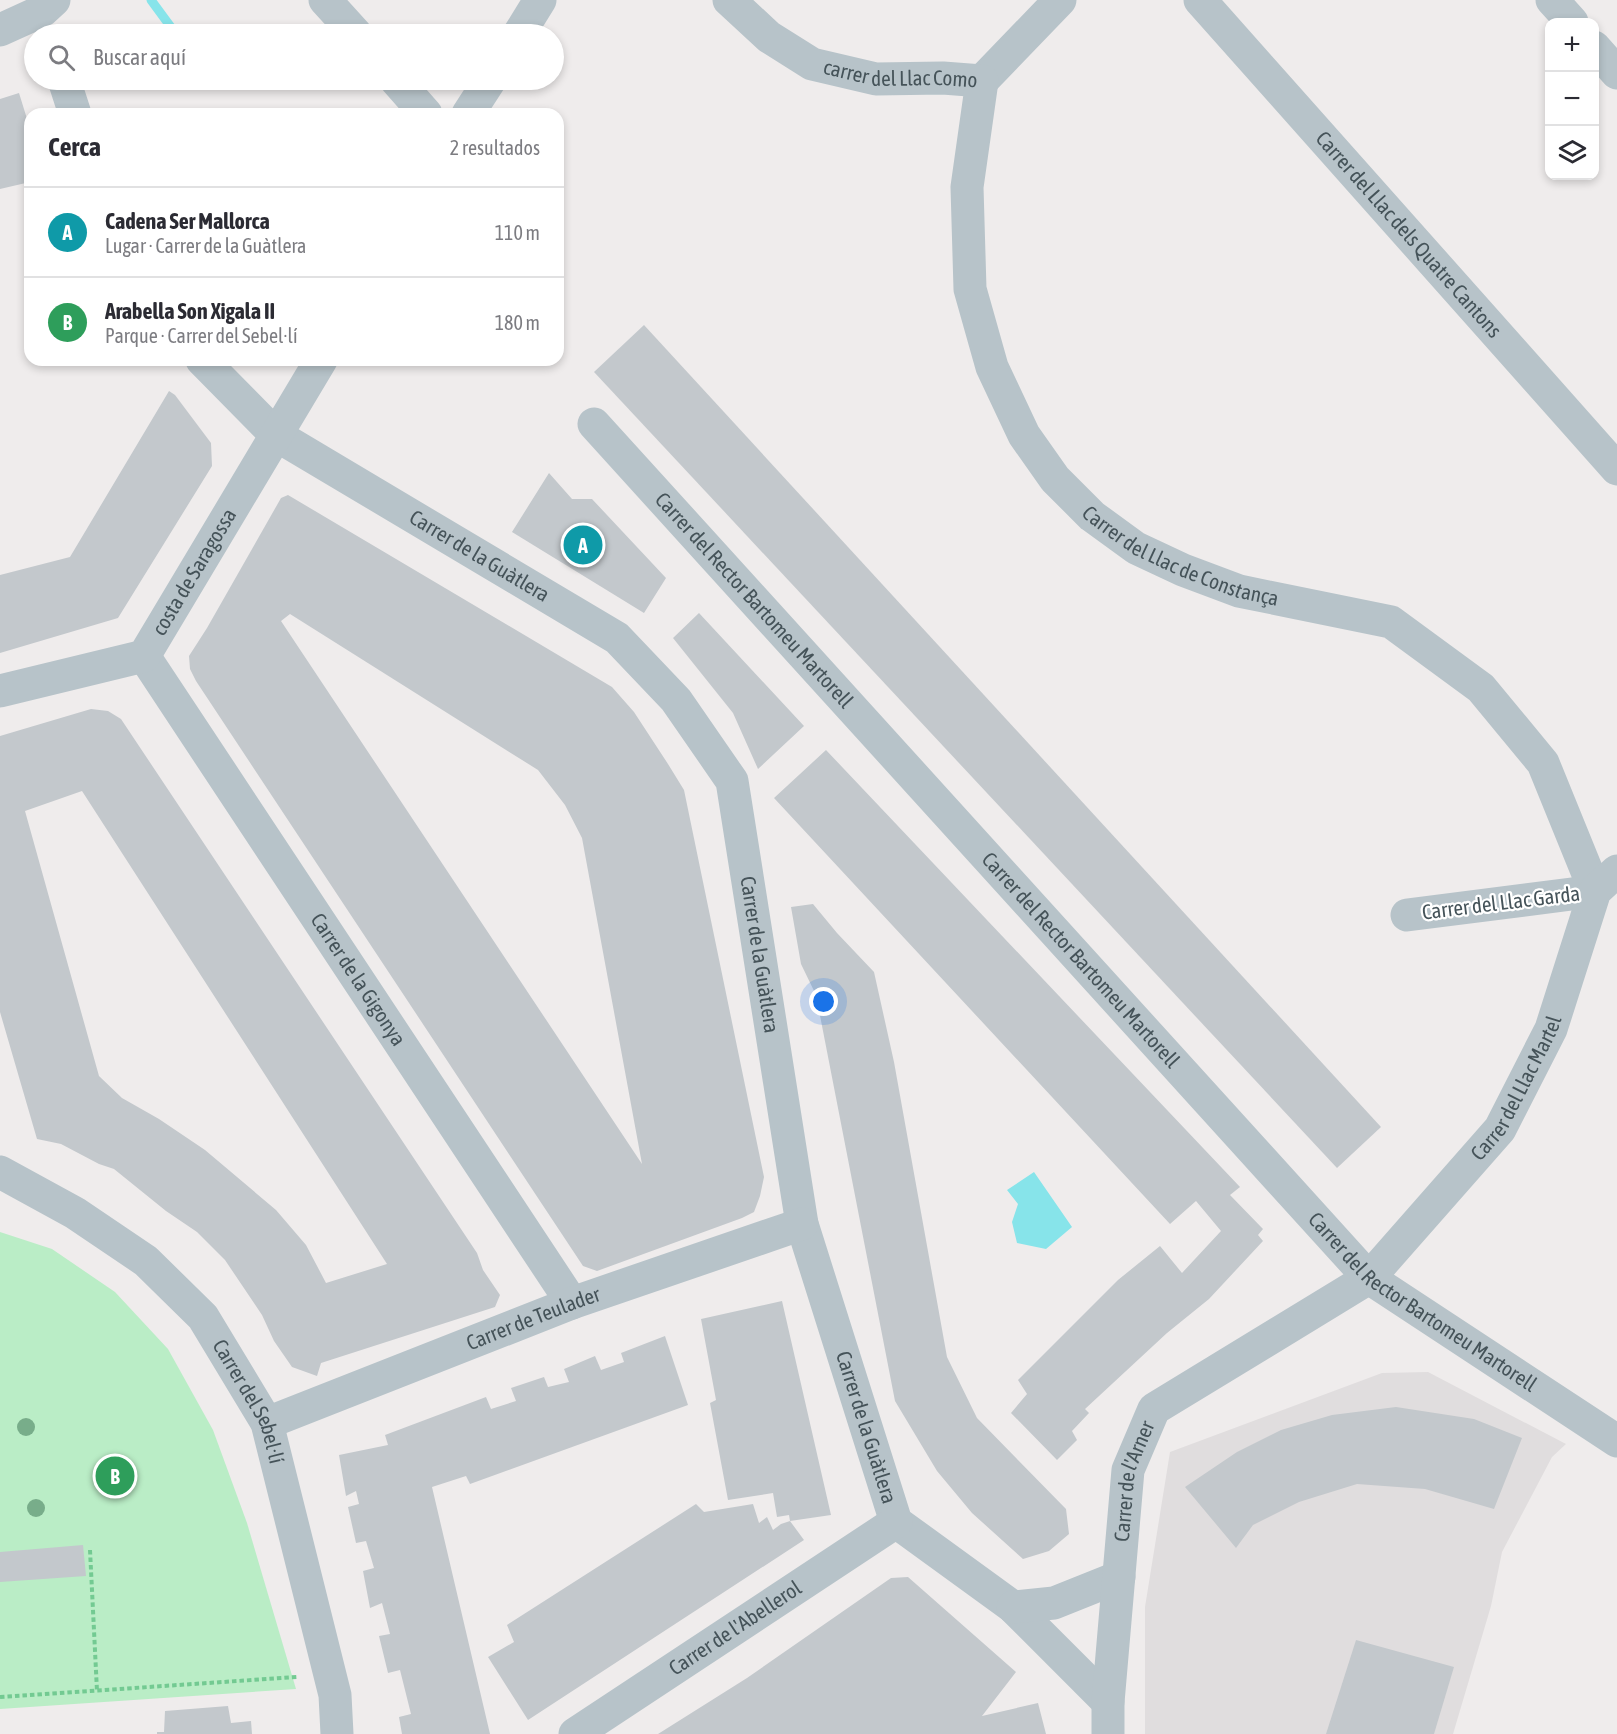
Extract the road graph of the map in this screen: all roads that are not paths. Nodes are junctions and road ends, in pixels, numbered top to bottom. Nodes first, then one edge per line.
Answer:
1 (325, 0) edge
2 (540, 0) edge
3 (729, 0) edge
4 (1060, 0) edge
5 (1200, 0) edge
6 (1552, 0) edge
7 (49, 15) edge
8 (1568, 18) edge
9 (347, 24) edge
10 (525, 24) edge
11 (0, 30) edge
12 (1599, 53) edge
13 (1617, 73) edge
14 (982, 81) junction
15 (67, 90) edge
16 (405, 90) edge
17 (484, 90) edge
18 (73, 108) edge
19 (421, 108) edge
20 (472, 108) edge
21 (208, 366) edge
22 (317, 366) edge
23 (594, 424) dead end
24 (276, 435) junction
25 (1617, 469) edge
26 (144, 656) junction
27 (0, 691) edge
28 (1606, 881) edge
29 (1407, 915) dead end
30 (0, 1172) edge
31 (802, 1224) junction
32 (1370, 1278) junction
33 (572, 1303) junction
34 (267, 1423) junction
35 (1617, 1441) edge
36 (896, 1521) junction
37 (1119, 1576) junction
38 (1012, 1607) junction
39 (1108, 1702) junction
40 (337, 1734) edge
41 (575, 1734) edge
42 (1108, 1734) edge

1 - 9 street
2 - 10 street
3 - 14 street, carrer del Llac Como
4 - 14 street, carrer del Llac Como
5 - 25 street, Carrer del Llac dels Quatre Cantons
6 - 8 street
7 - 11 street
12 - 13 street
14 - 28 street, Carrer del Llac de Constança
15 - 18 street
16 - 19 street
17 - 20 street
21 - 24 street, Carrer de la Guàtlera
22 - 24 street, costa de Saragossa
23 - 32 street, Carrer del Rector Bartomeu Martorell
24 - 26 street, costa de Saragossa
24 - 31 street, Carrer de la Guàtlera
26 - 27 street, costa de Saragossa
26 - 33 street, Carrer de la Gigonya
28 - 29 street, Carrer del Llac Garda
28 - 32 street, Carrer del Llac Martel
30 - 34 street, Carrer del Sebel·lí
31 - 33 street, Carrer de Teulader
31 - 36 street, Carrer de la Guàtlera
32 - 35 street, Carrer del Rector Bartomeu Martorell
32 - 37 street, Carrer de l'Arner
33 - 34 street, Carrer de Teulader
34 - 40 street, Carrer del Sebel·lí
36 - 38 street, Carrer de la Guàtlera
36 - 41 street, Carrer de l'Abellerol
37 - 38 street
37 - 39 street, Carrer de l'Arner
38 - 39 street, Carrer de la Guàtlera
39 - 42 street, Carrer de l'Arner

